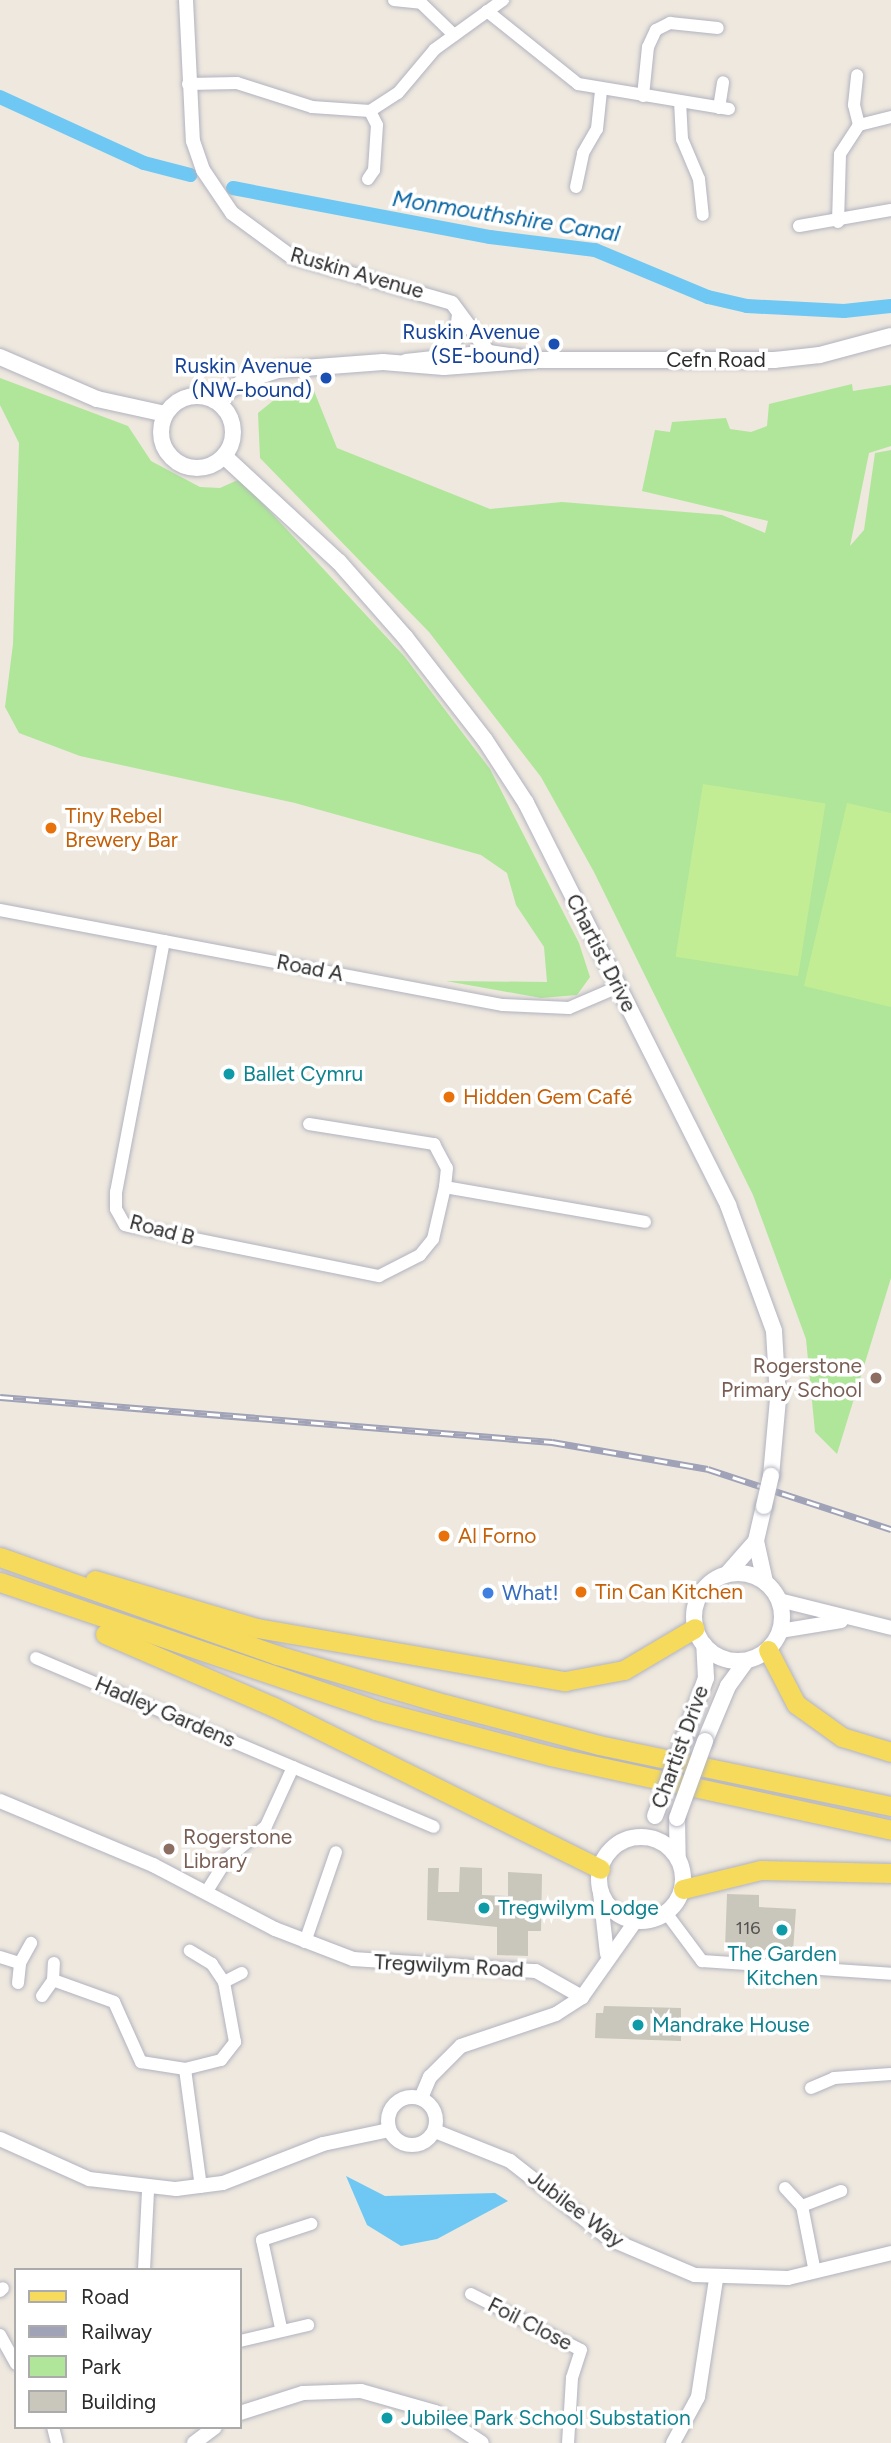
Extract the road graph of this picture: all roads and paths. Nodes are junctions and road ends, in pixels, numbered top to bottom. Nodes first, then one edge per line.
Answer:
1 (186, 0) edge
2 (394, 0) edge
3 (503, 0) edge
4 (487, 11) junction
5 (718, 28) dead end
6 (454, 35) junction
7 (858, 75) dead end
8 (723, 82) dead end
9 (188, 84) junction
10 (601, 92) junction
11 (643, 96) junction
12 (680, 101) junction
13 (370, 111) junction
14 (891, 117) edge
15 (859, 125) junction
16 (368, 179) dead end
17 (576, 187) dead end
18 (891, 210) edge
19 (703, 215) dead end
20 (838, 222) junction
21 (799, 226) dead end
22 (459, 314) junction
23 (891, 336) edge
24 (489, 353) junction
25 (466, 354) junction
26 (0, 357) edge
27 (538, 360) junction
28 (444, 361) junction
29 (214, 400) junction
30 (165, 414) junction
31 (224, 456) junction
32 (0, 910) edge
33 (164, 941) junction
34 (618, 987) junction
35 (309, 1124) dead end
36 (445, 1187) junction
37 (645, 1222) dead end
38 (756, 1541) junction
39 (0, 1554) edge
40 (727, 1574) junction
41 (0, 1582) edge
42 (765, 1582) junction
43 (0, 1591) edge
44 (779, 1600) junction
45 (886, 1627) edge
46 (780, 1631) junction
47 (699, 1637) junction
48 (768, 1650) junction
49 (36, 1658) dead end
50 (746, 1661) junction
51 (891, 1752) edge
52 (293, 1767) junction
53 (0, 1801) edge
54 (891, 1806) edge
55 (434, 1827) dead end
56 (891, 1830) edge
57 (631, 1838) junction
58 (336, 1852) dead end
59 (678, 1857) junction
60 (891, 1873) edge
61 (600, 1876) junction
62 (683, 1889) junction
63 (207, 1891) junction
64 (667, 1914) junction
65 (635, 1922) junction
66 (305, 1942) junction
67 (31, 1944) dead end
68 (190, 1951) dead end
69 (607, 1954) junction
70 (0, 1957) edge
71 (20, 1963) junction
72 (54, 1963) dead end
73 (242, 1973) dead end
74 (891, 1974) edge
75 (53, 1980) junction
76 (224, 1982) junction
77 (18, 1983) dead end
78 (43, 1996) dead end
79 (582, 1997) junction
80 (185, 2070) junction
81 (891, 2074) edge
82 (811, 2088) dead end
83 (421, 2098) junction
84 (389, 2130) junction
85 (435, 2132) junction
86 (0, 2139) edge
87 (201, 2187) junction
88 (785, 2188) dead end
89 (148, 2190) junction
90 (841, 2191) dead end
91 (802, 2206) junction
92 (311, 2224) dead end
93 (891, 2253) edge
94 (144, 2268) edge
95 (816, 2273) junction
96 (716, 2279) junction
97 (471, 2294) dead end
98 (308, 2325) dead end
99 (281, 2328) junction
100 (242, 2340) edge
101 (1, 2341) edge
102 (14, 2361) edge
103 (242, 2412) edge
104 (212, 2429) edge
105 (194, 2443) edge
106 (482, 2443) edge
107 (568, 2443) edge
108 (673, 2443) edge

1 - 9 street, Ruskin Avenue
2 - 6 street
3 - 4 street
4 - 6 street
4 - 10 street
5 - 11 street
6 - 13 street
7 - 15 street
8 - 12 street
9 - 13 street
9 - 22 street, Ruskin Avenue
10 - 11 street
10 - 17 street
11 - 12 street
12 - 19 street
13 - 16 street
14 - 15 street
15 - 20 street
18 - 20 street
20 - 21 street
22 - 24 street, Ruskin Avenue
22 - 25 street
22 - 28 street
23 - 27 main road, Cefn Road
24 - 25 main road, Cefn Road
24 - 27 main road, Cefn Road
25 - 28 main road, Cefn Road
26 - 30 main road
27 - 28 main road, Cefn Road
28 - 29 main road, Cefn Road
29 - 30 main road
29 - 31 main road
30 - 31 main road
31 - 34 main road, Chartist Drive
32 - 33 street, Road A
33 - 34 street, Road A
33 - 36 street, Road B
34 - 38 main road, Chartist Drive, bridge
35 - 36 street
36 - 37 street
38 - 40 main road, Chartist Drive
38 - 42 main road, Chartist Drive
39 - 47 main road
39 - 54 main road
40 - 42 main road
40 - 47 main road, Chartist Drive
41 - 56 main road
42 - 44 main road, Chartist Drive
43 - 61 main road
44 - 45 street
44 - 46 main road
45 - 46 street
46 - 48 main road
47 - 50 main road
47 - 57 main road, Chartist Drive, bridge
48 - 50 main road, Chartist Drive
48 - 51 main road
49 - 52 street, Hadley Gardens
50 - 59 main road, Chartist Drive, bridge
52 - 55 street, Hadley Gardens
52 - 63 street
53 - 63 street, Tregwilym Road
57 - 59 main road, Chartist Drive
57 - 61 main road, Chartist Drive
58 - 66 street
59 - 62 main road, Chartist Drive
60 - 62 main road
61 - 65 main road
61 - 69 street
62 - 64 main road
63 - 66 street, Tregwilym Road
64 - 65 main road
64 - 74 street
65 - 69 street
66 - 79 street, Tregwilym Road
67 - 71 street
68 - 76 street
69 - 79 street
70 - 71 street
71 - 77 street
72 - 75 street
73 - 76 street
75 - 78 street
75 - 80 street
76 - 80 street
79 - 83 street
80 - 87 street
81 - 82 street
83 - 84 street
83 - 85 street
84 - 85 street
84 - 87 street
85 - 96 street, Jubilee Way
86 - 89 street
87 - 89 street
88 - 91 street
89 - 94 street
90 - 91 street
91 - 95 street
92 - 99 street
93 - 95 street, Jubilee Way
95 - 96 street, Jubilee Way
96 - 108 street
97 - 107 street, Foil Close
98 - 99 street
99 - 100 street
101 - 102 street
103 - 106 street
104 - 105 street

